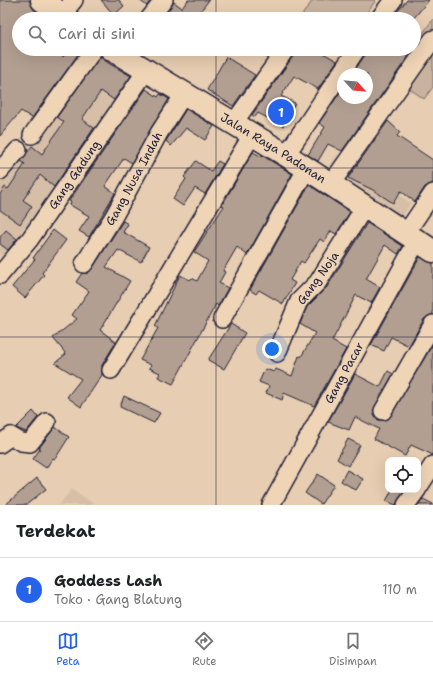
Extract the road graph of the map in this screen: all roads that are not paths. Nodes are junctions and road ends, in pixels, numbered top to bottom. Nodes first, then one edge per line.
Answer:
1 (42, 0) edge
2 (164, 0) edge
3 (393, 0) edge
4 (68, 11) edge
5 (155, 12) edge
6 (384, 12) edge
7 (433, 39) edge
8 (89, 56) edge
9 (125, 56) edge
10 (281, 56) edge
11 (352, 56) edge
12 (146, 71) junction
13 (184, 94) junction
14 (233, 124) junction
15 (32, 135) dead end
16 (252, 135) junction
17 (18, 150) dead end
18 (286, 155) junction
19 (307, 168) junction
20 (0, 171) edge
21 (331, 184) junction
22 (433, 193) edge
23 (365, 206) junction
24 (419, 242) edge
25 (84, 264) dead end
26 (0, 275) edge
27 (222, 319) dead end
28 (433, 324) edge
29 (277, 353) dead end
30 (111, 370) dead end
31 (383, 412) dead end
32 (47, 422) dead end
33 (0, 444) edge
34 (433, 465) edge
35 (421, 483) edge
36 (414, 493) edge
37 (271, 505) edge
38 (406, 505) edge

1 - 4 main road
2 - 5 street
3 - 6 street
7 - 21 street
8 - 15 street
9 - 12 main road, Jalan Raya Padonan
10 - 14 street
11 - 18 street
12 - 13 main road, Jalan Raya Padonan
12 - 26 street, Gang Gadung
13 - 14 main road, Jalan Raya Padonan
13 - 25 street, Gang Nusa Indah
14 - 16 main road, Jalan Raya Padonan
16 - 18 main road, Jalan Raya Padonan
16 - 30 street
17 - 20 street
18 - 19 main road, Jalan Raya Padonan
19 - 21 main road, Jalan Raya Padonan
19 - 27 street
21 - 23 main road, Jalan Raya Padonan
22 - 24 street, Gang Pacar
23 - 24 main road, Jalan Raya Padonan
23 - 29 street, Gang Noja
24 - 37 street, Gang Pacar
28 - 31 street
32 - 33 street
34 - 35 street
36 - 38 street

